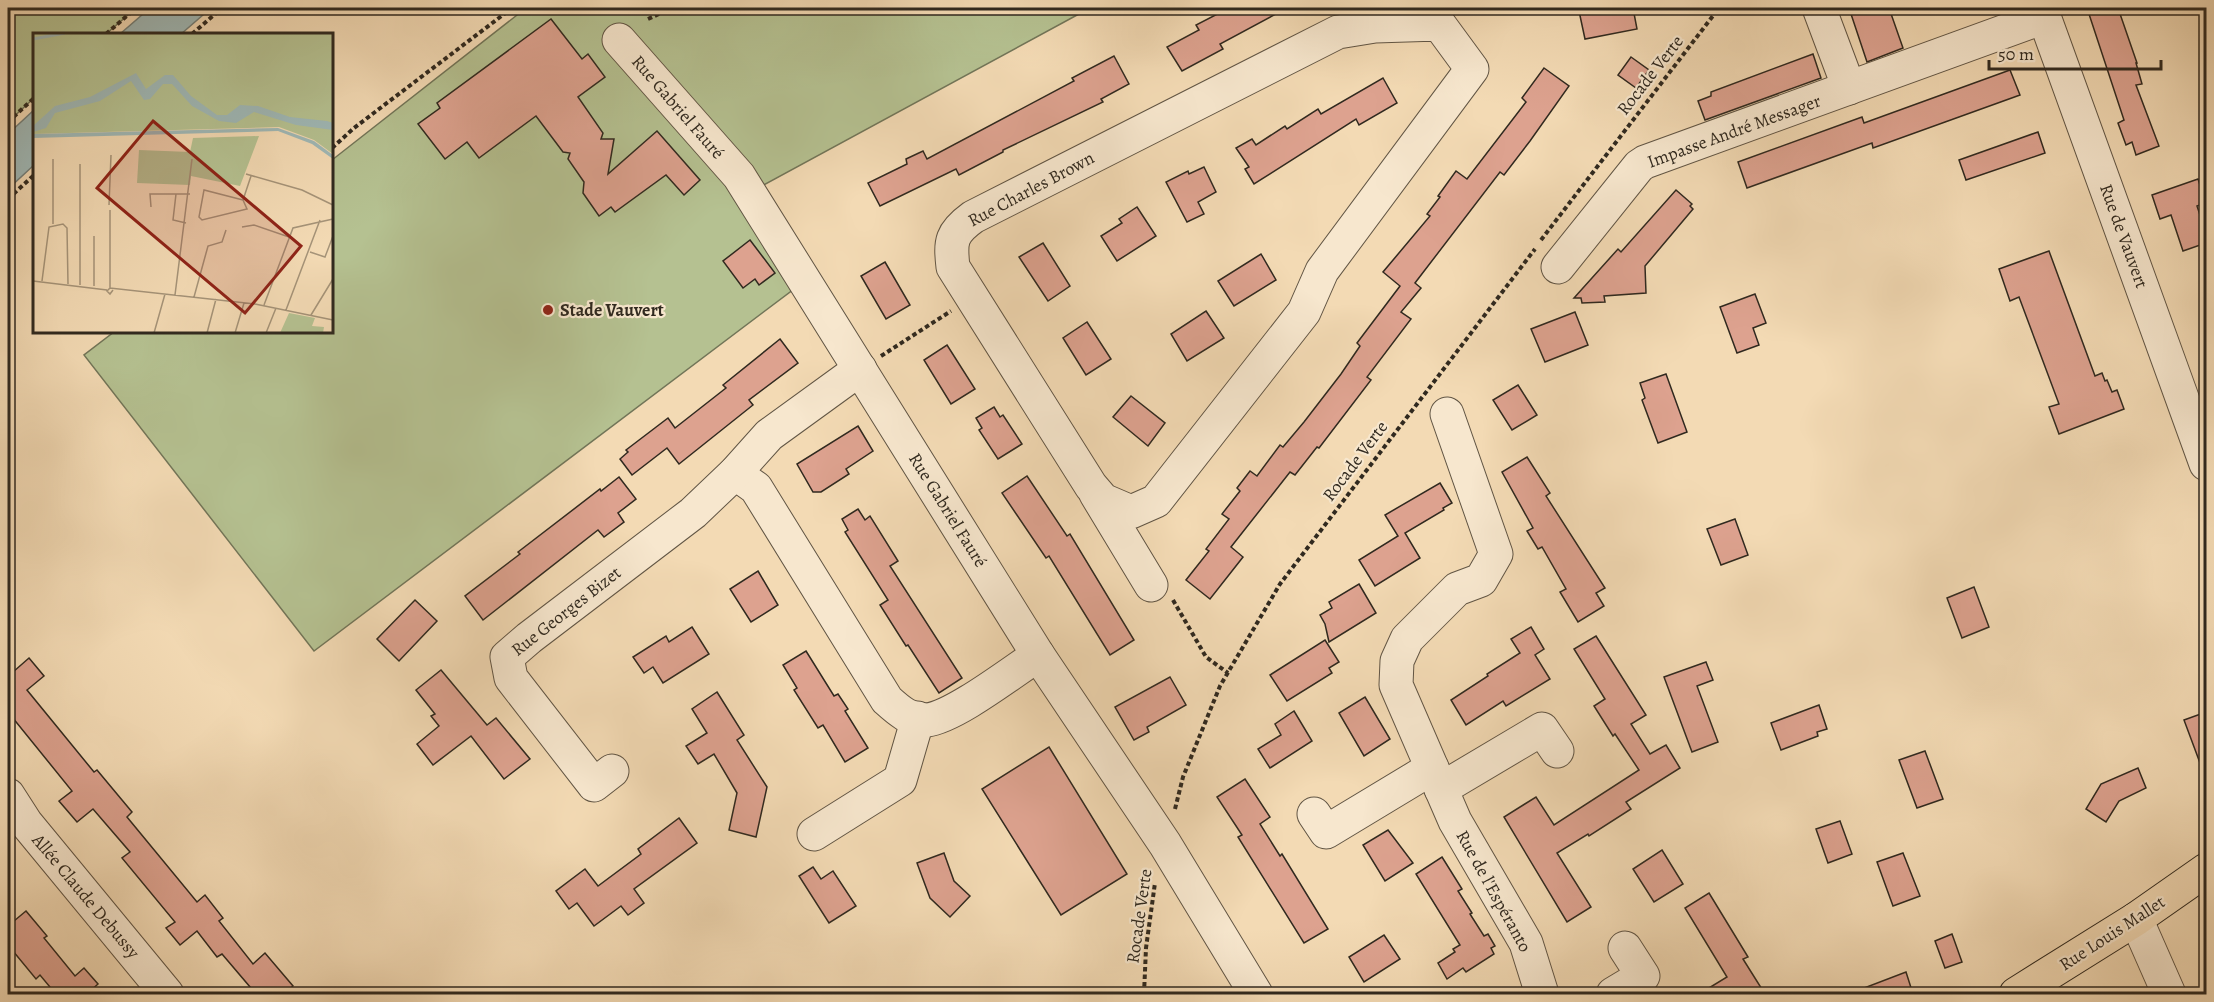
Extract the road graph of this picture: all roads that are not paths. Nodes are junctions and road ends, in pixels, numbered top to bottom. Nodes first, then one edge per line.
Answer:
1 (1819, 8) edge
2 (2043, 13) edge
3 (1371, 17) edge
4 (619, 40) dead end
5 (1849, 88) junction
6 (1558, 267) dead end
7 (860, 369) junction
8 (1447, 414) dead end
9 (2206, 464) edge
10 (735, 473) junction
11 (1091, 486) junction
12 (1151, 585) road end
13 (1038, 655) junction
14 (918, 718) junction
15 (1557, 751) dead end
16 (612, 771) dead end
17 (1436, 778) junction
18 (8, 795) edge
19 (1314, 814) dead end
20 (814, 834) dead end
21 (2206, 870) edge
22 (2136, 919) junction
23 (1625, 948) dead end
24 (167, 994) edge
25 (1256, 994) edge
26 (1542, 994) edge
27 (1613, 994) edge
28 (2016, 994) edge
29 (2169, 994) edge

1 - 5 street
2 - 5 street, Impasse André Messager
2 - 9 street, Rue de Vauvert
3 - 11 street, Rue Charles Brown
3 - 11 street, Rue Charles Brown
4 - 7 street, Rue Gabriel Fauré
5 - 6 street, Impasse André Messager
7 - 10 street, Rue Georges Bizet
7 - 13 street, Rue Gabriel Fauré
8 - 17 street, Rue de l'Espéranto
10 - 14 street
10 - 16 street, Rue Georges Bizet
11 - 12 street, Rue Charles Brown
13 - 14 street
13 - 25 street, Rue Gabriel Fauré
14 - 20 street
15 - 17 street
17 - 19 street
17 - 26 street, Rue de l'Espéranto
18 - 24 street, Allée Claude Debussy
21 - 22 main road, Rue Louis Mallet
22 - 28 main road, Rue Louis Mallet
22 - 29 street
23 - 27 street

